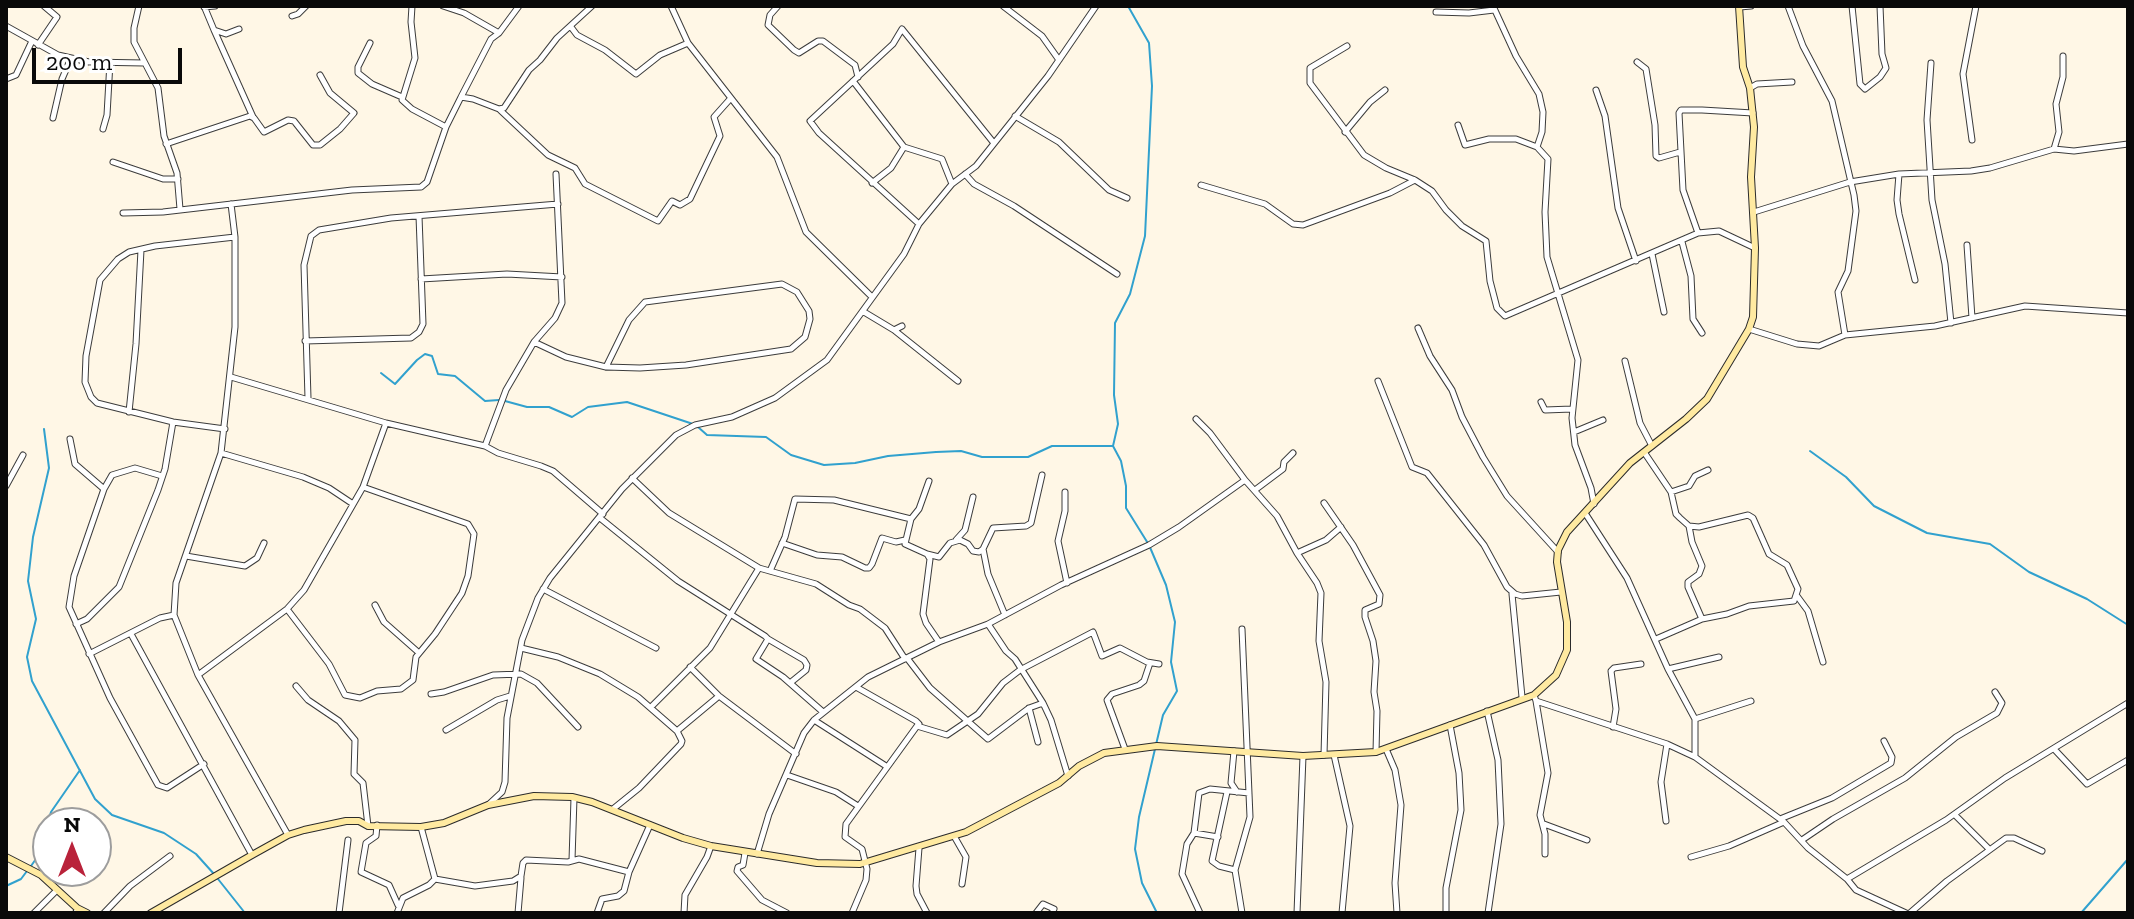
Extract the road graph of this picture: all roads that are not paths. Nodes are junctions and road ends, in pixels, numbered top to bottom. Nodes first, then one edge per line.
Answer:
1 (44, 6) edge
2 (139, 6) edge
3 (215, 6) edge
4 (306, 6) edge
5 (412, 6) edge
6 (443, 6) edge
7 (519, 6) edge
8 (592, 6) edge
9 (671, 6) edge
10 (778, 6) edge
11 (1003, 6) edge
12 (1096, 6) edge
13 (1740, 6) edge
14 (1751, 6) edge
15 (1788, 6) edge
16 (1852, 6) edge
17 (1880, 6) edge
18 (1976, 6) edge
19 (204, 7) edge
20 (1494, 8) edge
21 (1436, 12) dead end
22 (292, 16) dead end
23 (6, 26) edge
24 (571, 27) junction
25 (239, 29) dead end
26 (214, 30) junction
27 (499, 33) junction
28 (35, 43) junction
29 (370, 43) dead end
30 (688, 43) junction
31 (1347, 46) dead end
32 (2063, 56) dead end
33 (71, 58) junction
34 (1059, 60) junction
35 (110, 62) junction
36 (1637, 62) dead end
37 (144, 63) junction
38 (1931, 63) dead end
39 (320, 75) dead end
40 (6, 79) edge
41 (855, 79) junction
42 (1792, 82) dead end
43 (1750, 88) junction
44 (1385, 90) dead end
45 (1596, 90) dead end
46 (402, 97) junction
47 (461, 97) junction
48 (731, 98) junction
49 (499, 109) junction
50 (1753, 113) junction
51 (1015, 116) junction
52 (53, 118) dead end
53 (254, 118) junction
54 (1458, 125) dead end
55 (446, 127) junction
56 (103, 129) dead end
57 (1345, 132) junction
58 (1972, 140) dead end
59 (994, 143) junction
60 (166, 144) junction
61 (2128, 144) edge
62 (904, 147) junction
63 (1537, 147) junction
64 (2054, 149) junction
65 (1680, 152) junction
66 (113, 162) dead end
67 (1932, 171) junction
68 (556, 174) dead end
69 (965, 174) junction
70 (1899, 174) junction
71 (178, 179) junction
72 (1415, 180) junction
73 (1850, 182) junction
74 (872, 183) junction
75 (952, 184) junction
76 (1201, 185) dead end
77 (1127, 198) dead end
78 (231, 204) junction
79 (558, 204) junction
80 (180, 209) junction
81 (1754, 212) junction
82 (123, 213) dead end
83 (419, 216) junction
84 (919, 224) junction
85 (1698, 233) junction
86 (235, 237) junction
87 (1682, 242) junction
88 (1967, 245) dead end
89 (1755, 248) junction
90 (141, 249) junction
91 (1652, 254) junction
92 (1636, 261) junction
93 (1117, 274) dead end
94 (562, 277) junction
95 (421, 279) junction
96 (1915, 280) dead end
97 (1557, 292) junction
98 (872, 297) junction
99 (864, 312) junction
100 (1664, 312) dead end
101 (2128, 313) edge
102 (1972, 318) junction
103 (1951, 323) junction
104 (902, 326) dead end
105 (1418, 328) dead end
106 (1749, 329) junction
107 (894, 330) junction
108 (1702, 333) dead end
109 (1845, 335) junction
110 (305, 341) junction
111 (534, 342) junction
112 (1625, 361) dead end
113 (606, 367) junction
114 (231, 377) junction
115 (958, 381) dead end
116 (1378, 381) dead end
117 (308, 398) junction
118 (1541, 402) dead end
119 (1572, 409) junction
120 (129, 412) junction
121 (1196, 419) dead end
122 (1603, 420) dead end
123 (173, 422) junction
124 (386, 423) junction
125 (225, 429) junction
126 (1574, 432) junction
127 (70, 439) dead end
128 (485, 446) junction
129 (1652, 446) junction
130 (1644, 452) junction
131 (221, 453) junction
132 (1293, 453) dead end
133 (23, 455) dead end
134 (1708, 470) dead end
135 (1042, 475) dead end
136 (162, 476) junction
137 (632, 478) junction
138 (1245, 480) junction
139 (929, 481) dead end
140 (6, 486) edge
141 (363, 487) junction
142 (104, 489) junction
143 (1255, 490) junction
144 (1065, 492) dead end
145 (1671, 492) junction
146 (973, 497) dead end
147 (1324, 503) dead end
148 (353, 504) junction
149 (1594, 505) junction
150 (1585, 513) junction
151 (601, 516) junction
152 (911, 519) junction
153 (1689, 526) junction
154 (1341, 527) junction
155 (905, 540) junction
156 (956, 541) junction
157 (264, 543) dead end
158 (782, 543) junction
159 (983, 549) junction
160 (1558, 552) junction
161 (1297, 553) junction
162 (927, 554) junction
163 (186, 556) junction
164 (759, 568) junction
165 (770, 571) junction
166 (1067, 583) junction
167 (543, 589) junction
168 (1561, 592) junction
169 (1512, 593) junction
170 (1797, 596) junction
171 (375, 605) dead end
172 (287, 609) junction
173 (174, 615) junction
174 (732, 615) junction
175 (1005, 615) junction
176 (1702, 619) junction
177 (76, 624) junction
178 (988, 624) junction
179 (1242, 629) dead end
180 (131, 634) junction
181 (768, 639) junction
182 (1656, 639) junction
183 (939, 642) junction
184 (521, 648) junction
185 (656, 648) dead end
186 (418, 652) junction
187 (89, 654) junction
188 (1719, 657) dead end
189 (906, 658) junction
190 (1823, 662) dead end
191 (1150, 663) junction
192 (1159, 664) dead end
193 (1641, 664) dead end
194 (690, 667) junction
195 (1668, 669) junction
196 (1020, 670) junction
197 (516, 674) junction
198 (198, 675) junction
199 (790, 683) junction
200 (296, 686) dead end
201 (856, 687) junction
202 (1995, 692) dead end
203 (431, 694) dead end
204 (510, 696) junction
205 (719, 696) junction
206 (1522, 697) junction
207 (1535, 698) junction
208 (1751, 701) dead end
209 (1043, 703) junction
210 (2128, 703) edge
211 (651, 707) junction
212 (1029, 708) junction
213 (1487, 711) junction
214 (823, 712) junction
215 (1695, 719) junction
216 (814, 720) junction
217 (969, 721) junction
218 (1450, 725) junction
219 (917, 726) junction
220 (578, 727) dead end
221 (1613, 727) junction
222 (446, 730) dead end
223 (677, 731) junction
224 (1884, 741) dead end
225 (1038, 742) dead end
226 (1667, 744) junction
227 (1125, 749) junction
228 (1386, 749) junction
229 (2055, 750) junction
230 (1234, 751) junction
231 (1246, 751) junction
232 (1376, 752) junction
233 (796, 754) junction
234 (1324, 755) junction
235 (1334, 755) junction
236 (1303, 756) junction
237 (1695, 757) junction
238 (2128, 760) edge
239 (204, 764) junction
240 (886, 766) junction
241 (787, 775) junction
242 (1068, 776) junction
243 (502, 792) junction
244 (1227, 792) junction
245 (1238, 792) junction
246 (1249, 793) junction
247 (574, 798) junction
248 (511, 800) junction
249 (488, 805) junction
250 (858, 806) junction
251 (613, 809) junction
252 (1955, 815) junction
253 (1666, 821) dead end
254 (1781, 821) junction
255 (1543, 823) junction
256 (377, 824) junction
257 (650, 825) junction
258 (368, 826) junction
259 (421, 827) junction
260 (1194, 833) junction
261 (288, 835) junction
262 (954, 836) junction
263 (1218, 837) junction
264 (348, 840) dead end
265 (1587, 840) dead end
266 (1802, 840) junction
267 (711, 846) junction
268 (919, 848) junction
269 (1989, 849) junction
270 (2042, 851) dead end
271 (745, 853) junction
272 (1545, 854) dead end
273 (252, 855) junction
274 (757, 855) junction
275 (170, 856) dead end
276 (6, 857) edge
277 (1691, 857) dead end
278 (572, 860) junction
279 (865, 863) junction
280 (32, 870) edge
281 (1235, 870) junction
282 (629, 872) junction
283 (521, 876) junction
284 (435, 879) junction
285 (1847, 879) junction
286 (962, 884) dead end
287 (54, 887) edge
288 (57, 890) junction
289 (394, 895) junction
290 (403, 898) junction
291 (169, 905) junction
292 (398, 910) edge
293 (77, 912) edge
294 (34, 913) edge
295 (87, 913) edge
296 (104, 913) edge
297 (151, 913) edge
298 (173, 913) edge
299 (339, 913) edge
300 (518, 913) edge
301 (597, 913) edge
302 (684, 913) edge
303 (787, 913) edge
304 (852, 913) edge
305 (927, 913) edge
306 (1036, 913) edge
307 (1052, 913) edge
308 (1200, 913) edge
309 (1242, 913) edge
310 (1297, 913) edge
311 (1342, 913) edge
312 (1397, 913) edge
313 (1446, 913) edge
314 (1488, 913) edge
315 (1908, 913) edge

1 - 28 street
2 - 37 street
3 - 19 street
4 - 22 street
5 - 46 street
6 - 27 street
7 - 27 street
8 - 24 street
9 - 30 street
10 - 41 street
11 - 34 street
12 - 34 street
13 - 14 street
13 - 43 street
15 - 73 street
16 - 17 street
18 - 58 street
19 - 26 street
20 - 21 street
20 - 63 street
23 - 28 street
24 - 30 street
24 - 49 street
25 - 26 street
26 - 53 street
27 - 47 street
28 - 33 street
28 - 40 street
29 - 46 street
30 - 48 street
31 - 57 street
32 - 64 street
33 - 35 street
33 - 52 street
34 - 51 street
35 - 37 street
35 - 56 street
36 - 65 street
37 - 60 street
38 - 67 street
39 - 53 street
41 - 59 street
41 - 62 street
41 - 74 street
42 - 43 street
43 - 50 street
44 - 57 street
45 - 92 street
46 - 55 street
47 - 49 street
47 - 55 street
48 - 49 street
48 - 98 street
50 - 65 street
50 - 81 street
51 - 59 street
51 - 77 street
53 - 60 street
54 - 63 street
55 - 78 street
57 - 72 street
59 - 69 street
60 - 71 street
61 - 64 street
62 - 74 street
62 - 75 street
63 - 97 street
64 - 67 street
65 - 85 street
66 - 71 street
67 - 70 street
67 - 103 street
68 - 79 street
69 - 75 street
69 - 93 street
70 - 73 street
70 - 96 street
71 - 80 street
72 - 76 street
72 - 97 street
73 - 81 street
73 - 109 street
74 - 84 street
75 - 84 street
78 - 80 street
78 - 86 street
79 - 83 street
79 - 94 street
80 - 82 street
81 - 89 street
83 - 95 street
83 - 110 street
84 - 98 street
85 - 87 street
85 - 89 street
86 - 90 street
86 - 114 street
87 - 91 street
87 - 108 street
88 - 102 street
89 - 106 street
90 - 120 street
90 - 120 street
91 - 92 street
91 - 100 street
92 - 97 street
94 - 95 street
94 - 111 street
95 - 110 street
97 - 119 street
98 - 99 street
99 - 107 street
99 - 137 street
101 - 102 street
102 - 103 street
103 - 109 street
104 - 107 street
105 - 160 street
106 - 109 street
106 - 129 street
107 - 115 street
110 - 117 street
111 - 113 street
111 - 128 street
112 - 129 street
113 - 113 street
114 - 117 street
114 - 125 street
116 - 169 street
117 - 124 street
118 - 119 street
119 - 126 street
120 - 123 street
121 - 138 street
122 - 126 street
123 - 125 street
123 - 136 street
124 - 128 street
124 - 141 street
125 - 131 street
126 - 149 street
127 - 142 street
128 - 151 street
129 - 130 street
130 - 145 street
130 - 149 street
131 - 148 street
131 - 163 street
132 - 143 street
133 - 140 street
134 - 145 street
135 - 159 street
136 - 142 street
136 - 177 street
137 - 151 street
137 - 164 street
138 - 143 street
138 - 166 street
139 - 152 street
141 - 148 street
141 - 186 street
142 - 177 street
143 - 161 street
144 - 166 street
145 - 153 street
146 - 156 street
147 - 154 street
148 - 172 street
149 - 150 street
150 - 160 street
150 - 182 street
151 - 167 street
151 - 174 street
152 - 155 street
152 - 158 street
153 - 170 street
153 - 176 street
154 - 161 street
154 - 232 street
155 - 158 street
155 - 162 street
156 - 159 street
156 - 162 street
157 - 163 street
158 - 165 street
159 - 175 street
160 - 168 street
161 - 234 street
162 - 183 street
163 - 173 street
164 - 165 street
164 - 174 street
165 - 189 street
166 - 175 street
167 - 184 street
167 - 185 street
168 - 169 street
168 - 207 street
169 - 206 street
170 - 176 street
170 - 190 street
171 - 186 street
172 - 186 street
172 - 198 street
173 - 180 street
173 - 198 street
174 - 181 street
174 - 194 street
175 - 178 street
176 - 182 street
177 - 187 street
178 - 183 street
178 - 196 street
179 - 231 street
180 - 187 street
180 - 239 street
181 - 199 street
181 - 199 street
182 - 195 street
183 - 189 street
184 - 197 street
184 - 211 street
187 - 239 street
188 - 195 street
189 - 201 street
189 - 217 street
191 - 192 street
191 - 196 street
191 - 227 street
193 - 221 street
194 - 205 street
194 - 211 street
195 - 215 street
196 - 209 street
196 - 217 street
197 - 203 street
197 - 204 street
197 - 220 street
198 - 261 street
199 - 214 street
200 - 258 street
201 - 214 street
201 - 219 street
202 - 266 street
204 - 222 street
204 - 243 street
205 - 223 street
205 - 233 street
206 - 207 street
206 - 213 street
207 - 221 street
207 - 255 street
208 - 215 street
209 - 212 street
209 - 242 street
210 - 229 street
211 - 223 street
212 - 217 street
212 - 225 street
213 - 218 street
213 - 314 street
214 - 216 street
215 - 237 street
216 - 233 street
216 - 240 street
217 - 219 street
218 - 228 street
218 - 313 street
219 - 240 street
221 - 226 street
223 - 251 street
224 - 254 street
226 - 237 street
226 - 253 street
227 - 230 street
227 - 242 street
228 - 232 street
228 - 312 street
229 - 238 street
229 - 252 street
230 - 231 street
230 - 245 street
231 - 236 street
231 - 246 street
232 - 235 street
233 - 241 street
234 - 235 street
234 - 236 street
235 - 311 street
236 - 310 street
237 - 254 street
239 - 273 street
240 - 250 street
241 - 250 street
241 - 274 street
242 - 262 street
243 - 248 street
243 - 249 street
244 - 245 street
244 - 260 street
244 - 263 street
245 - 246 street
246 - 281 street
247 - 248 street
247 - 251 street
247 - 278 street
248 - 249 street
249 - 259 street
250 - 279 street
251 - 257 street
252 - 269 street
252 - 285 street
254 - 266 street
254 - 277 street
255 - 265 street
255 - 272 street
256 - 258 street
256 - 259 street
256 - 289 street
257 - 267 street
257 - 282 street
258 - 261 street
259 - 284 street
260 - 263 street
260 - 308 street
261 - 273 street
262 - 268 street
262 - 286 street
263 - 281 street
264 - 299 street
266 - 285 street
267 - 271 street
267 - 302 street
268 - 279 street
268 - 305 street
269 - 270 street
269 - 315 street
271 - 274 street
271 - 303 street
273 - 291 street
274 - 279 street
275 - 296 street
276 - 280 street
278 - 282 street
278 - 283 street
279 - 304 street
281 - 309 street
282 - 301 street
283 - 284 street
283 - 300 street
284 - 290 street
285 - 315 street
287 - 288 street
288 - 293 street
288 - 294 street
289 - 290 street
289 - 292 street
290 - 292 street
291 - 297 street
291 - 298 street
293 - 295 street
306 - 307 street

